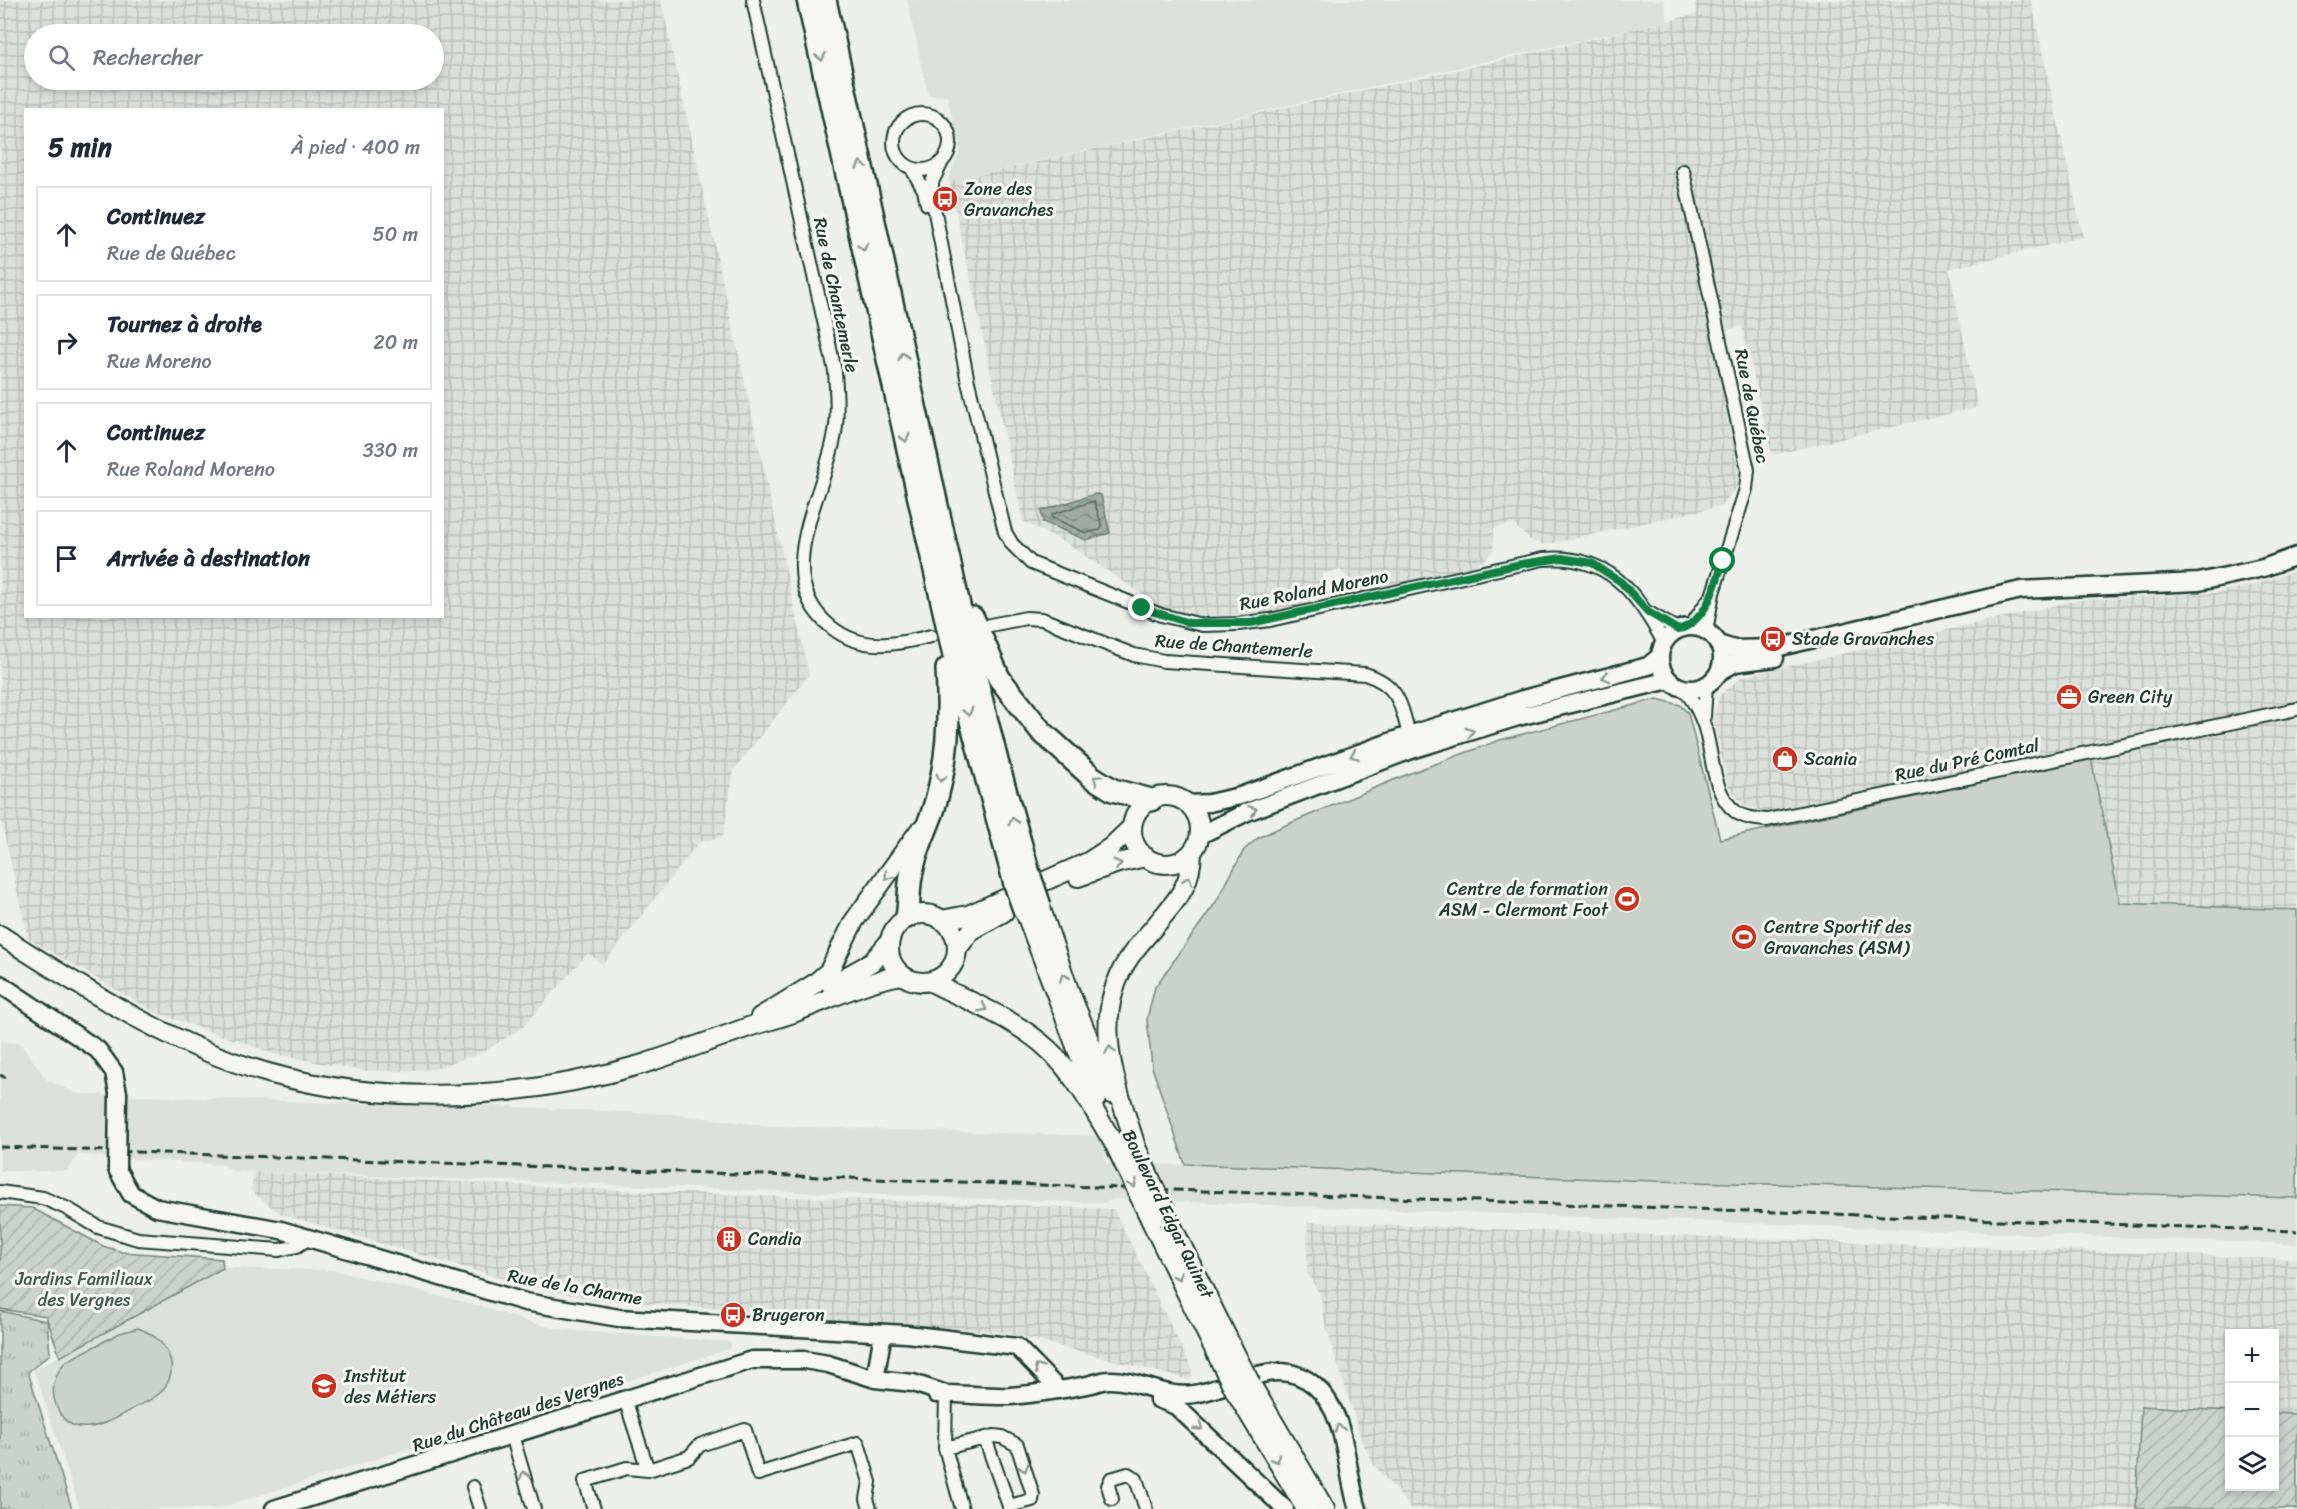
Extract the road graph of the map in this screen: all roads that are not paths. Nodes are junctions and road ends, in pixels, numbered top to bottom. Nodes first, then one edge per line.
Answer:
1 (753, 0) edge
2 (808, 0) edge
3 (825, 0) edge
4 (941, 164) junction
5 (912, 169) junction
6 (1683, 171) dead end
7 (938, 235) junction
8 (929, 474) junction
9 (2297, 556) edge
10 (2079, 586) junction
11 (1713, 593) junction
12 (940, 594) junction
13 (1648, 612) junction
14 (990, 625) dead end
15 (1684, 628) junction
16 (1706, 631) junction
17 (931, 636) dead end
18 (1718, 644) junction
19 (1662, 650) junction
20 (1719, 672) junction
21 (1669, 680) junction
22 (1706, 685) junction
23 (1684, 689) junction
24 (2297, 708) edge
25 (1704, 727) junction
26 (1409, 735) junction
27 (1150, 800) junction
28 (1188, 804) junction
29 (933, 811) junction
30 (1132, 827) junction
31 (1196, 843) junction
32 (1146, 857) junction
33 (1023, 880) junction
34 (1032, 909) junction
35 (907, 917) junction
36 (941, 920) junction
37 (0, 935) edge
38 (889, 942) junction
39 (957, 949) junction
40 (902, 975) junction
41 (931, 982) junction
42 (0, 984) edge
43 (743, 1029) junction
44 (1115, 1145) junction
45 (1136, 1147) junction
46 (0, 1192) edge
47 (309, 1238) junction
48 (883, 1333) junction
49 (1230, 1361) junction
50 (875, 1379) junction
51 (1089, 1384) junction
52 (1243, 1387) junction
53 (1059, 1390) junction
54 (946, 1394) junction
55 (626, 1402) junction
56 (985, 1438) junction
57 (514, 1442) junction
58 (945, 1448) junction
59 (648, 1470) junction
60 (473, 1488) dead end
61 (1112, 1499) dead end
62 (274, 1509) edge
63 (300, 1509) edge
64 (480, 1509) edge
65 (534, 1509) edge
66 (594, 1509) edge
67 (870, 1509) edge
68 (962, 1509) edge
69 (1146, 1509) edge
70 (1285, 1509) edge
71 (1306, 1509) edge
72 (1326, 1509) edge
73 (1358, 1509) edge

1 - 17 street, Rue de Chantemerle
2 -> 12 highway
8 -> 3 highway
4 - 5 street
4 - 5 street
4 - 7 street
5 - 7 street
6 - 11 street, Rue de Québec
7 - 13 street, Rue Roland Moreno
27 -> 8 highway
33 -> 8 highway
9 - 10 main road
10 - 18 main road
10 - 20 main road
11 - 15 street, Rue de Québec
11 - 16 street, Rue de Québec
12 -> 29 highway
12 -> 33 highway
13 - 15 street
13 - 19 street
14 - 26 street, Rue de Chantemerle
15 - 16 main road
15 - 19 main road
16 - 18 main road
18 - 20 main road
19 - 21 main road
19 -> 26 main road
20 - 22 main road
21 - 23 main road
31 -> 21 main road
22 - 23 main road
22 - 25 street, Rue du Pré Comtal
23 - 25 street, Rue du Pré Comtal
24 - 25 street, Rue du Pré Comtal
26 -> 28 main road
27 - 28 main road
27 - 30 main road
28 - 31 main road
29 - 35 highway
29 -> 43 main road
30 - 32 main road
30 - 36 main road
31 - 32 main road
45 -> 31 main road
39 -> 32 main road
33 - 34 highway, bridge
34 - 44 main road
45 -> 34 main road, Boulevard Edgar Quinet
35 - 36 main road
35 - 38 main road
36 - 39 main road
37 - 43 main road
38 - 40 main road
38 - 43 main road
39 - 41 main road
40 - 41 main road
40 - 43 main road
41 -> 44 main road
42 - 47 main road, Rue de la Charme, bridge
44 -> 49 main road, Boulevard Edgar Quinet, bridge
45 - 49 main road, Boulevard Edgar Quinet, bridge
46 - 47 street
47 - 48 main road, Rue de la Charme
48 - 50 main road
53 -> 48 main road, Rue de la Charme
49 - 52 main road, Boulevard Edgar Quinet, bridge
50 - 54 main road, Rue du Château des Vergnes
50 - 55 main road, Rue du Château des Vergnes
51 - 53 main road
51 -> 70 main road
73 -> 51 main road
52 -> 71 main road, Boulevard Edgar Quinet
52 - 72 main road, Boulevard Edgar Quinet
53 - 54 main road
54 - 58 street
55 - 57 main road, Rue du Château des Vergnes
55 - 59 street
55 - 62 main road, Rue du Château des Vergnes
56 -> 56 street
56 - 58 street
57 - 63 main road, Rue du Château des Vergnes
65 -> 57 street
58 - 68 street
59 - 66 street
59 - 67 street
60 - 64 street
61 - 69 street

